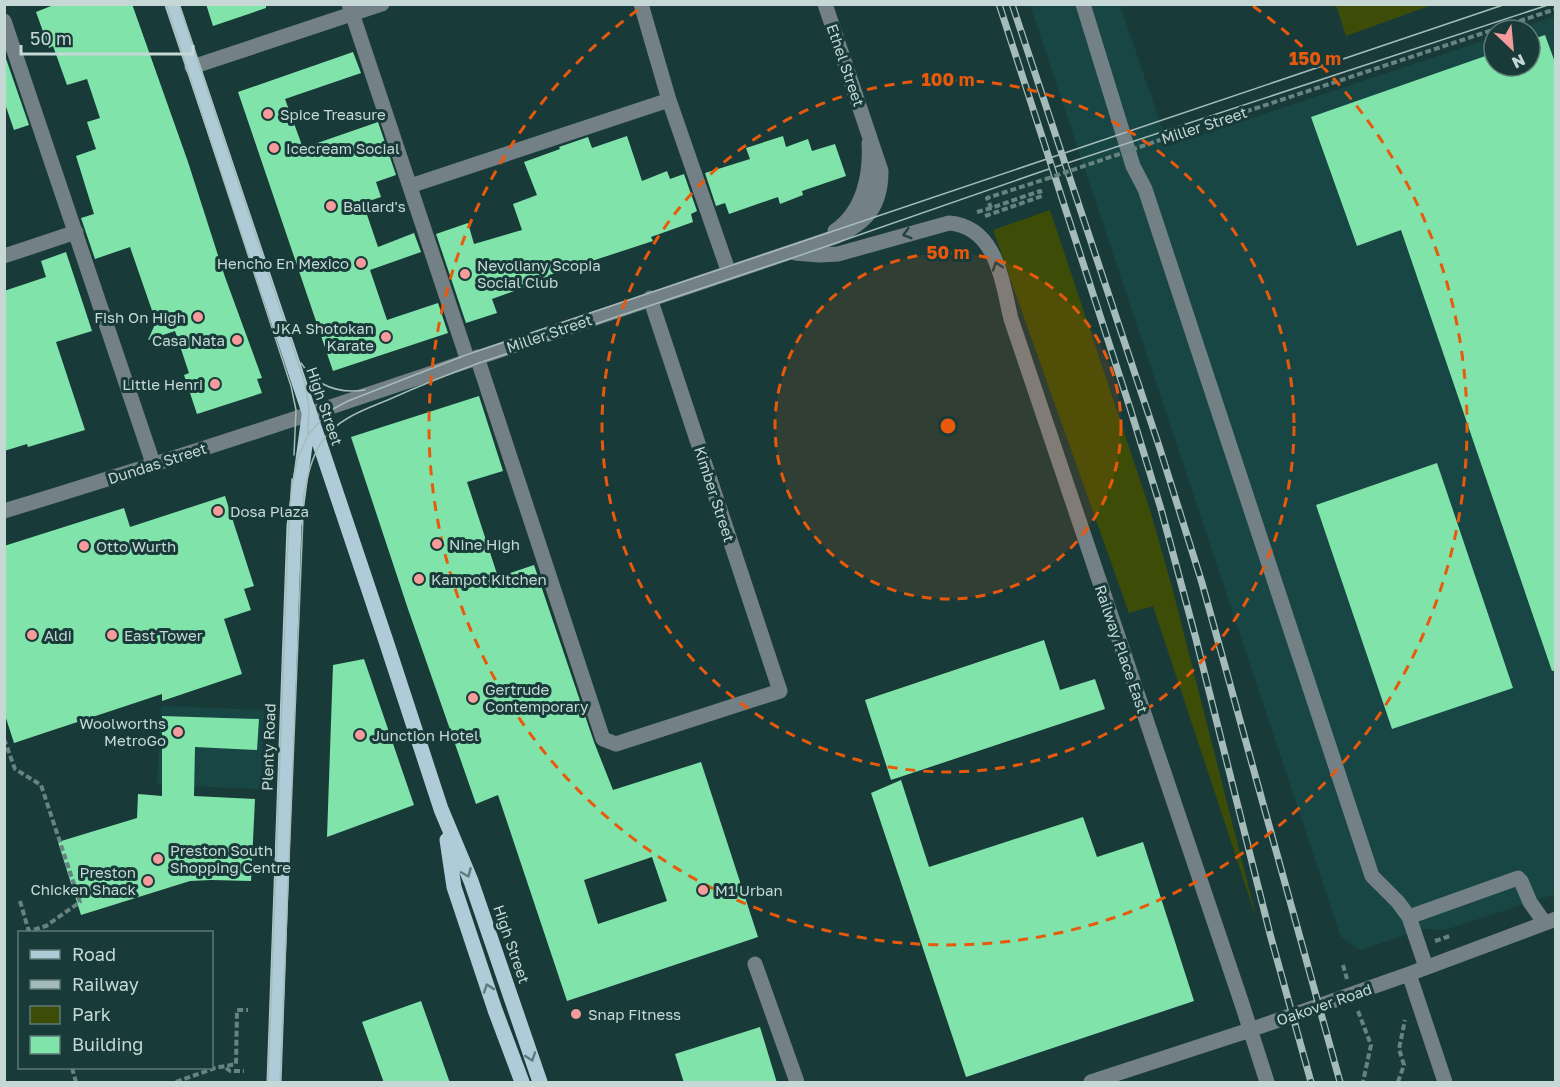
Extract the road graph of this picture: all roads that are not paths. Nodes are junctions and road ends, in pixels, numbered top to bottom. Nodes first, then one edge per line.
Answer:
1 (172, 4) edge
2 (382, 4) edge
3 (641, 4) edge
4 (825, 4) edge
5 (1083, 4) edge
6 (350, 9) edge
7 (4, 21) edge
8 (192, 68) junction
9 (669, 100) junction
10 (867, 125) junction
11 (410, 186) junction
12 (870, 213) joint
13 (845, 223) joint
14 (963, 226) joint
15 (76, 232) junction
16 (809, 246) junction
17 (789, 252) junction
18 (4, 256) edge
19 (729, 273) junction
20 (650, 298) junction
21 (472, 359) junction
22 (309, 413) junction
23 (153, 464) junction
24 (4, 511) edge
25 (444, 819) junction
26 (1408, 917) junction
27 (1550, 920) edge
28 (755, 964) dead end
29 (1426, 967) junction
30 (1409, 974) junction
31 (513, 1003) junction
32 (495, 1010) junction
33 (1250, 1030) junction
34 (274, 1083) edge
35 (522, 1083) edge
36 (540, 1083) edge
37 (796, 1083) edge
38 (1091, 1083) edge
39 (1267, 1083) edge
40 (1445, 1083) edge

1 - 8 main road, High Street
2 - 6 street
3 - 9 street
4 - 10 street, Ethel Street
5 - 26 street
6 - 8 street
6 - 11 street
7 - 15 street
8 - 22 main road, High Street
9 - 11 street
9 - 19 street
10 - 12 street, Ethel Street
10 - 13 street, Ethel Street
11 - 21 street
12 - 16 street, Miller Street
13 - 16 street, Miller Street
14 -> 17 street, Miller Street
33 -> 14 street, Railway Place East
15 - 18 street
15 - 23 street
16 - 17 street, Miller Street
17 - 19 street, Miller Street
19 - 20 street, Miller Street
20 - 21 street, Miller Street
20 - 21 street, Kimber Street
21 - 22 street, Miller Street
22 - 23 street, Dundas Street
22 - 25 main road, High Street
22 - 34 main road, Plenty Road
23 - 24 street, Dundas Street
25 -> 31 main road, High Street
32 -> 25 main road, High Street
26 - 27 street
26 - 29 street
27 - 29 street, Oakover Road
28 - 37 street
29 - 30 street, Oakover Road
30 - 33 street, Oakover Road
30 - 40 street
31 - 32 main road
31 -> 36 main road, High Street
32 - 35 main road, High Street
33 - 38 street, Oakover Road
33 - 39 street, Railway Place East

